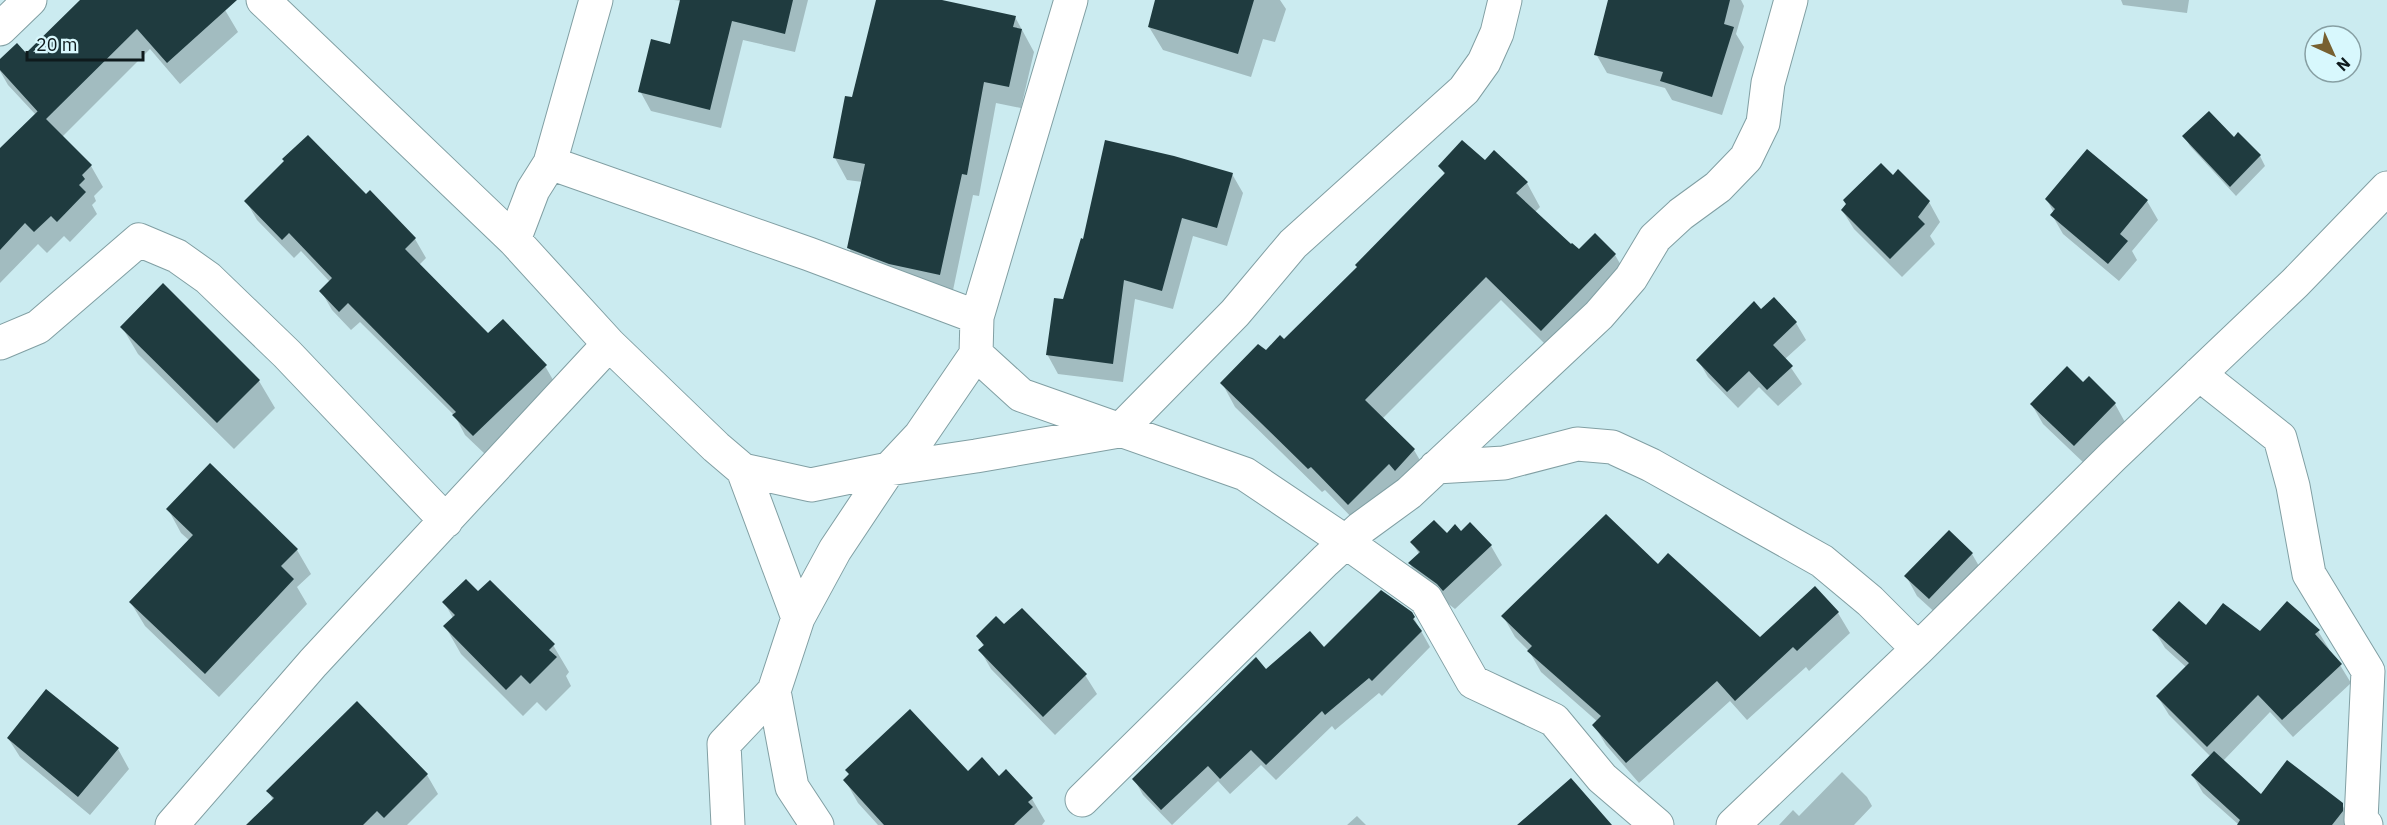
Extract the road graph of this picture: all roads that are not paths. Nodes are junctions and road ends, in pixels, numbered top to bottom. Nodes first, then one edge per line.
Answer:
1 (30, 0) edge
2 (263, 0) edge
3 (596, 0) edge
4 (1071, 0) edge
5 (1505, 0) edge
6 (1791, 0) edge
7 (0, 29) edge
8 (550, 163) junction
9 (2381, 206) edge
10 (514, 240) junction
11 (977, 317) junction
12 (0, 343) edge
13 (609, 344) junction
14 (976, 354) junction
15 (2199, 374) junction
16 (1119, 431) junction
17 (1436, 467) junction
18 (889, 469) junction
19 (743, 470) junction
20 (446, 521) junction
21 (1346, 542) junction
22 (798, 618) junction
23 (1918, 649) junction
24 (774, 691) junction
25 (1082, 800) dead end
26 (172, 825) edge
27 (728, 825) edge
28 (817, 825) edge
29 (1657, 825) edge
30 (1733, 825) edge
31 (2366, 825) edge

1 - 7 street
2 - 10 street
3 - 8 street
4 - 11 street
5 - 16 street
6 - 17 street
8 - 10 street
8 - 11 street
9 - 15 street
10 - 13 street
11 - 14 street
12 - 20 street
13 - 19 street
13 - 20 street
14 - 16 street
14 - 18 street
15 - 23 street
15 - 31 street
16 - 18 street
16 - 21 street
17 - 21 street
17 - 23 street
18 - 19 street
18 - 22 street
19 - 22 street
20 - 26 street
21 - 25 street
21 - 29 street
22 - 24 street
23 - 30 street
24 - 27 street
24 - 28 street

